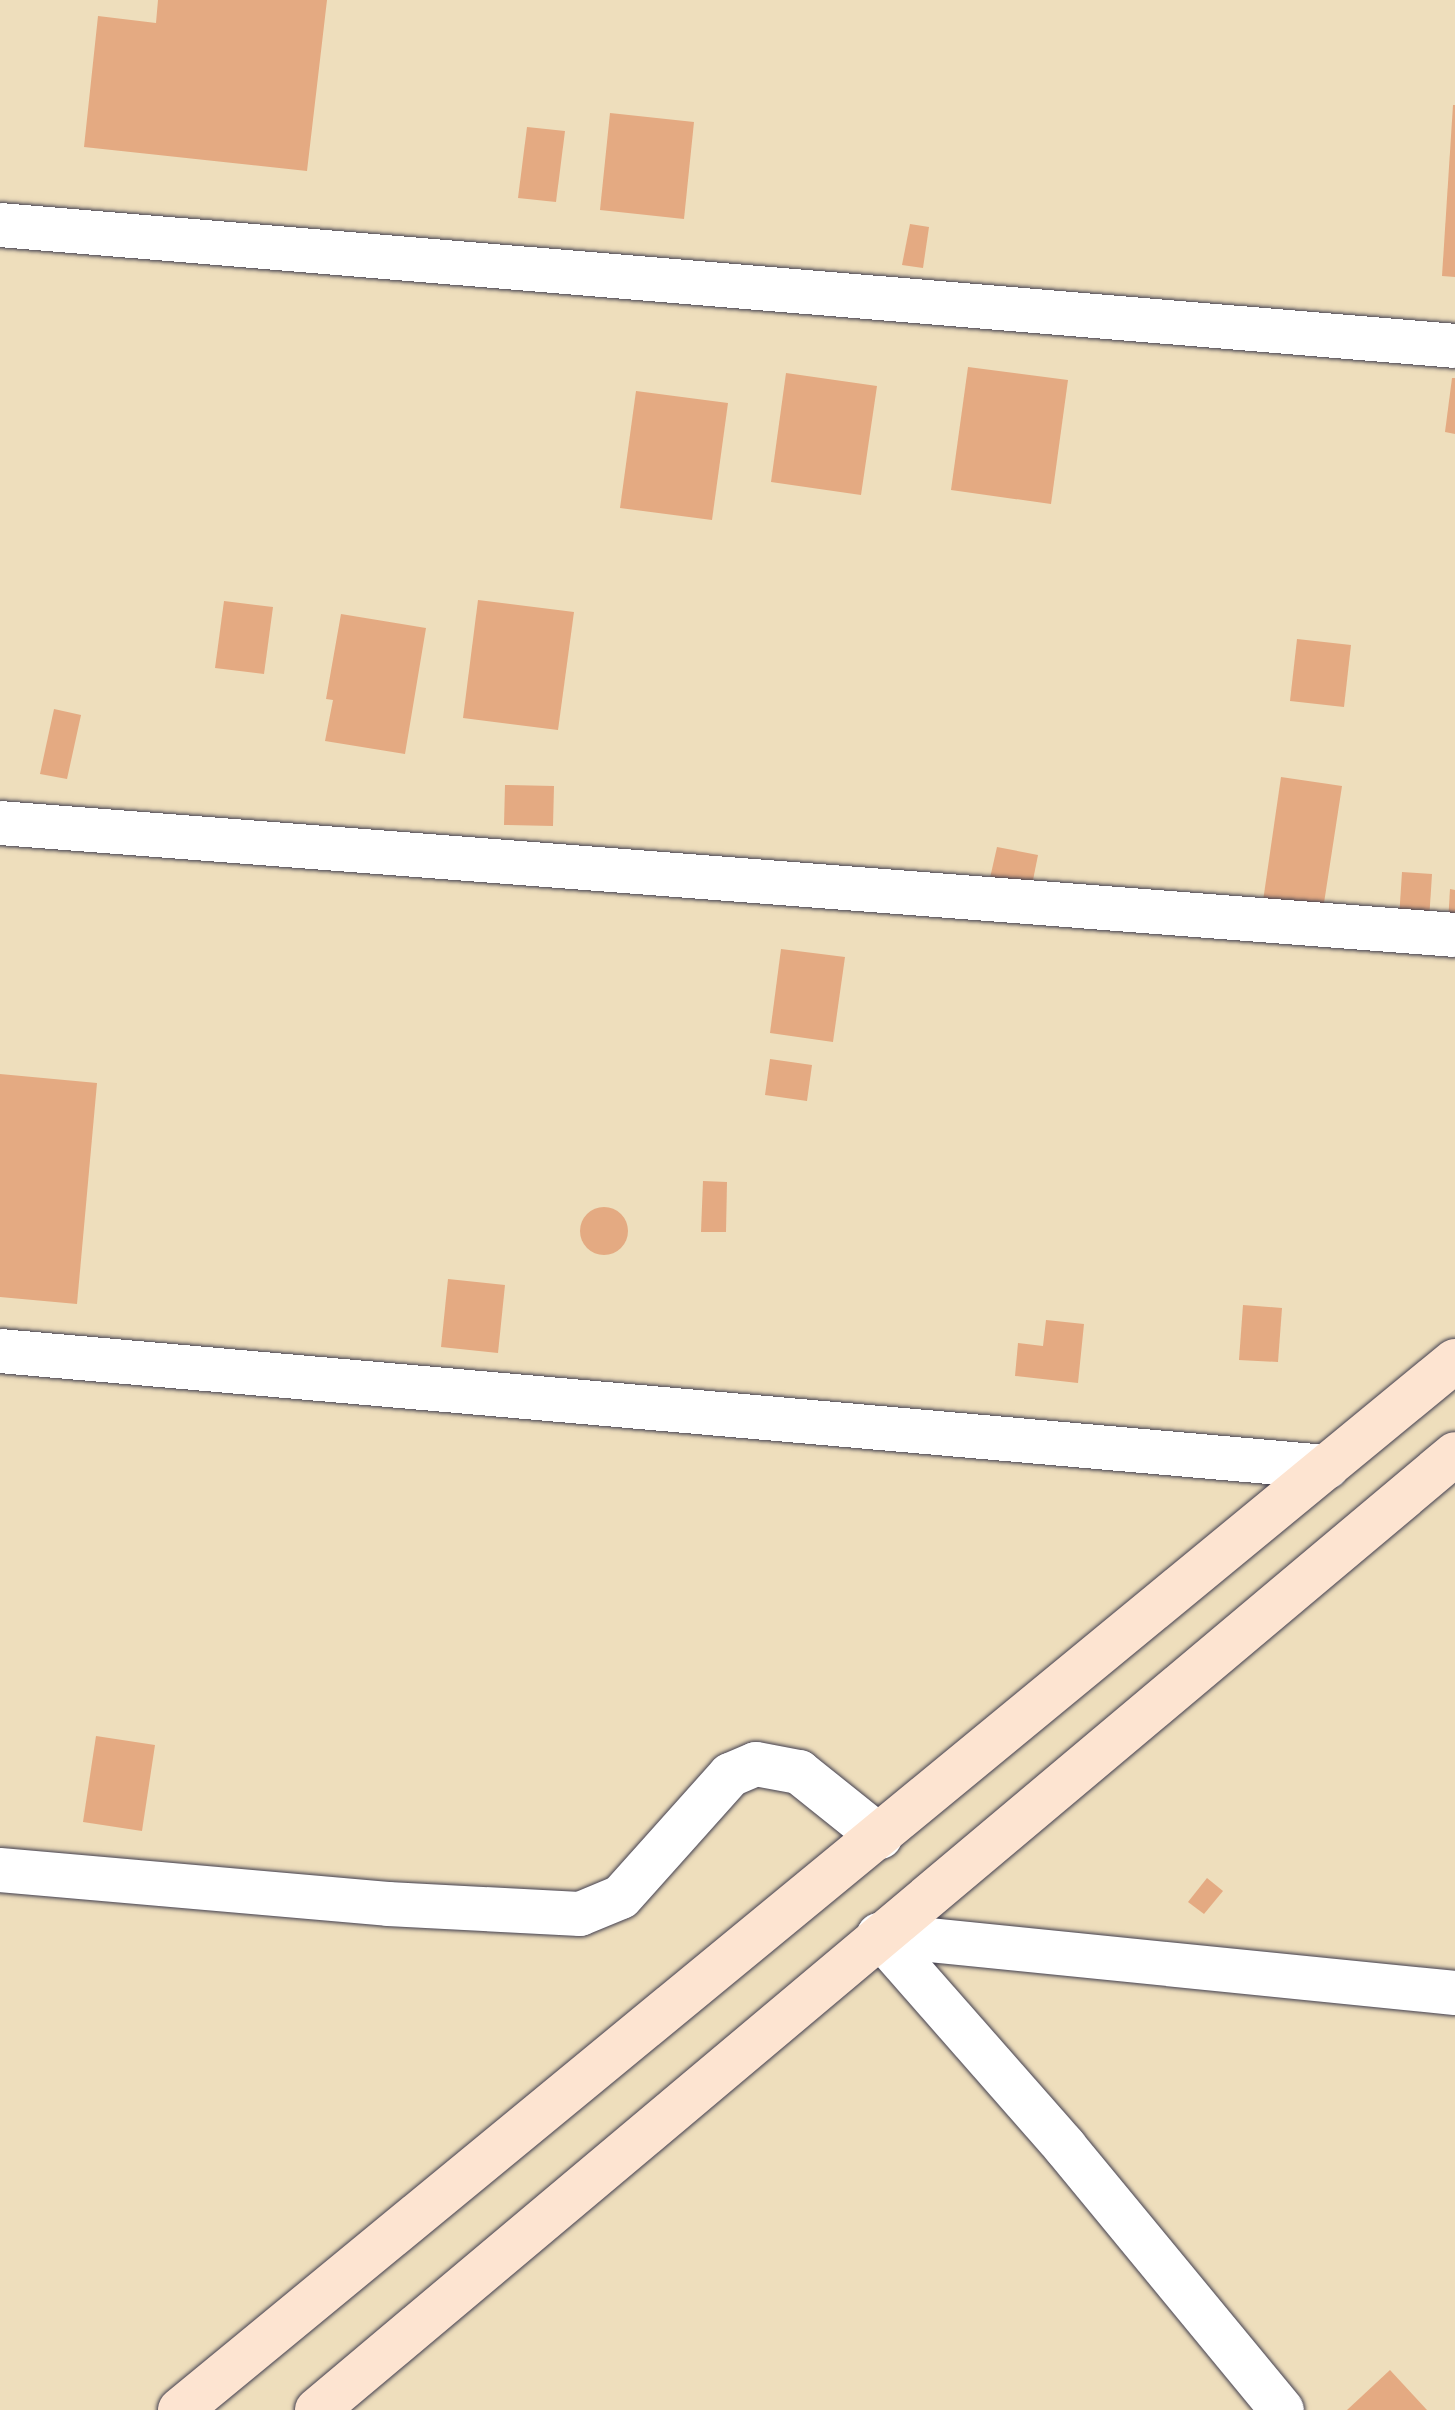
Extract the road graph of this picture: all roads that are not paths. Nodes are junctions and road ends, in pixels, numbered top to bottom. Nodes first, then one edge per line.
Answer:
1 (0, 225) edge
2 (1455, 346) edge
3 (0, 823) edge
4 (1455, 935) edge
5 (0, 1351) edge
6 (1455, 1361) edge
7 (1455, 1454) edge
8 (1327, 1467) junction
9 (880, 1837) junction
10 (0, 1870) edge
11 (879, 1935) junction
12 (1455, 1993) edge
13 (180, 2410) edge
14 (317, 2410) edge
15 (1282, 2410) edge

1 - 2 street
3 - 4 street
5 - 8 street
6 - 8 main road
7 - 11 main road
8 - 9 main road
9 - 10 street
9 - 13 main road
11 - 12 street
11 - 14 main road
11 - 15 street

